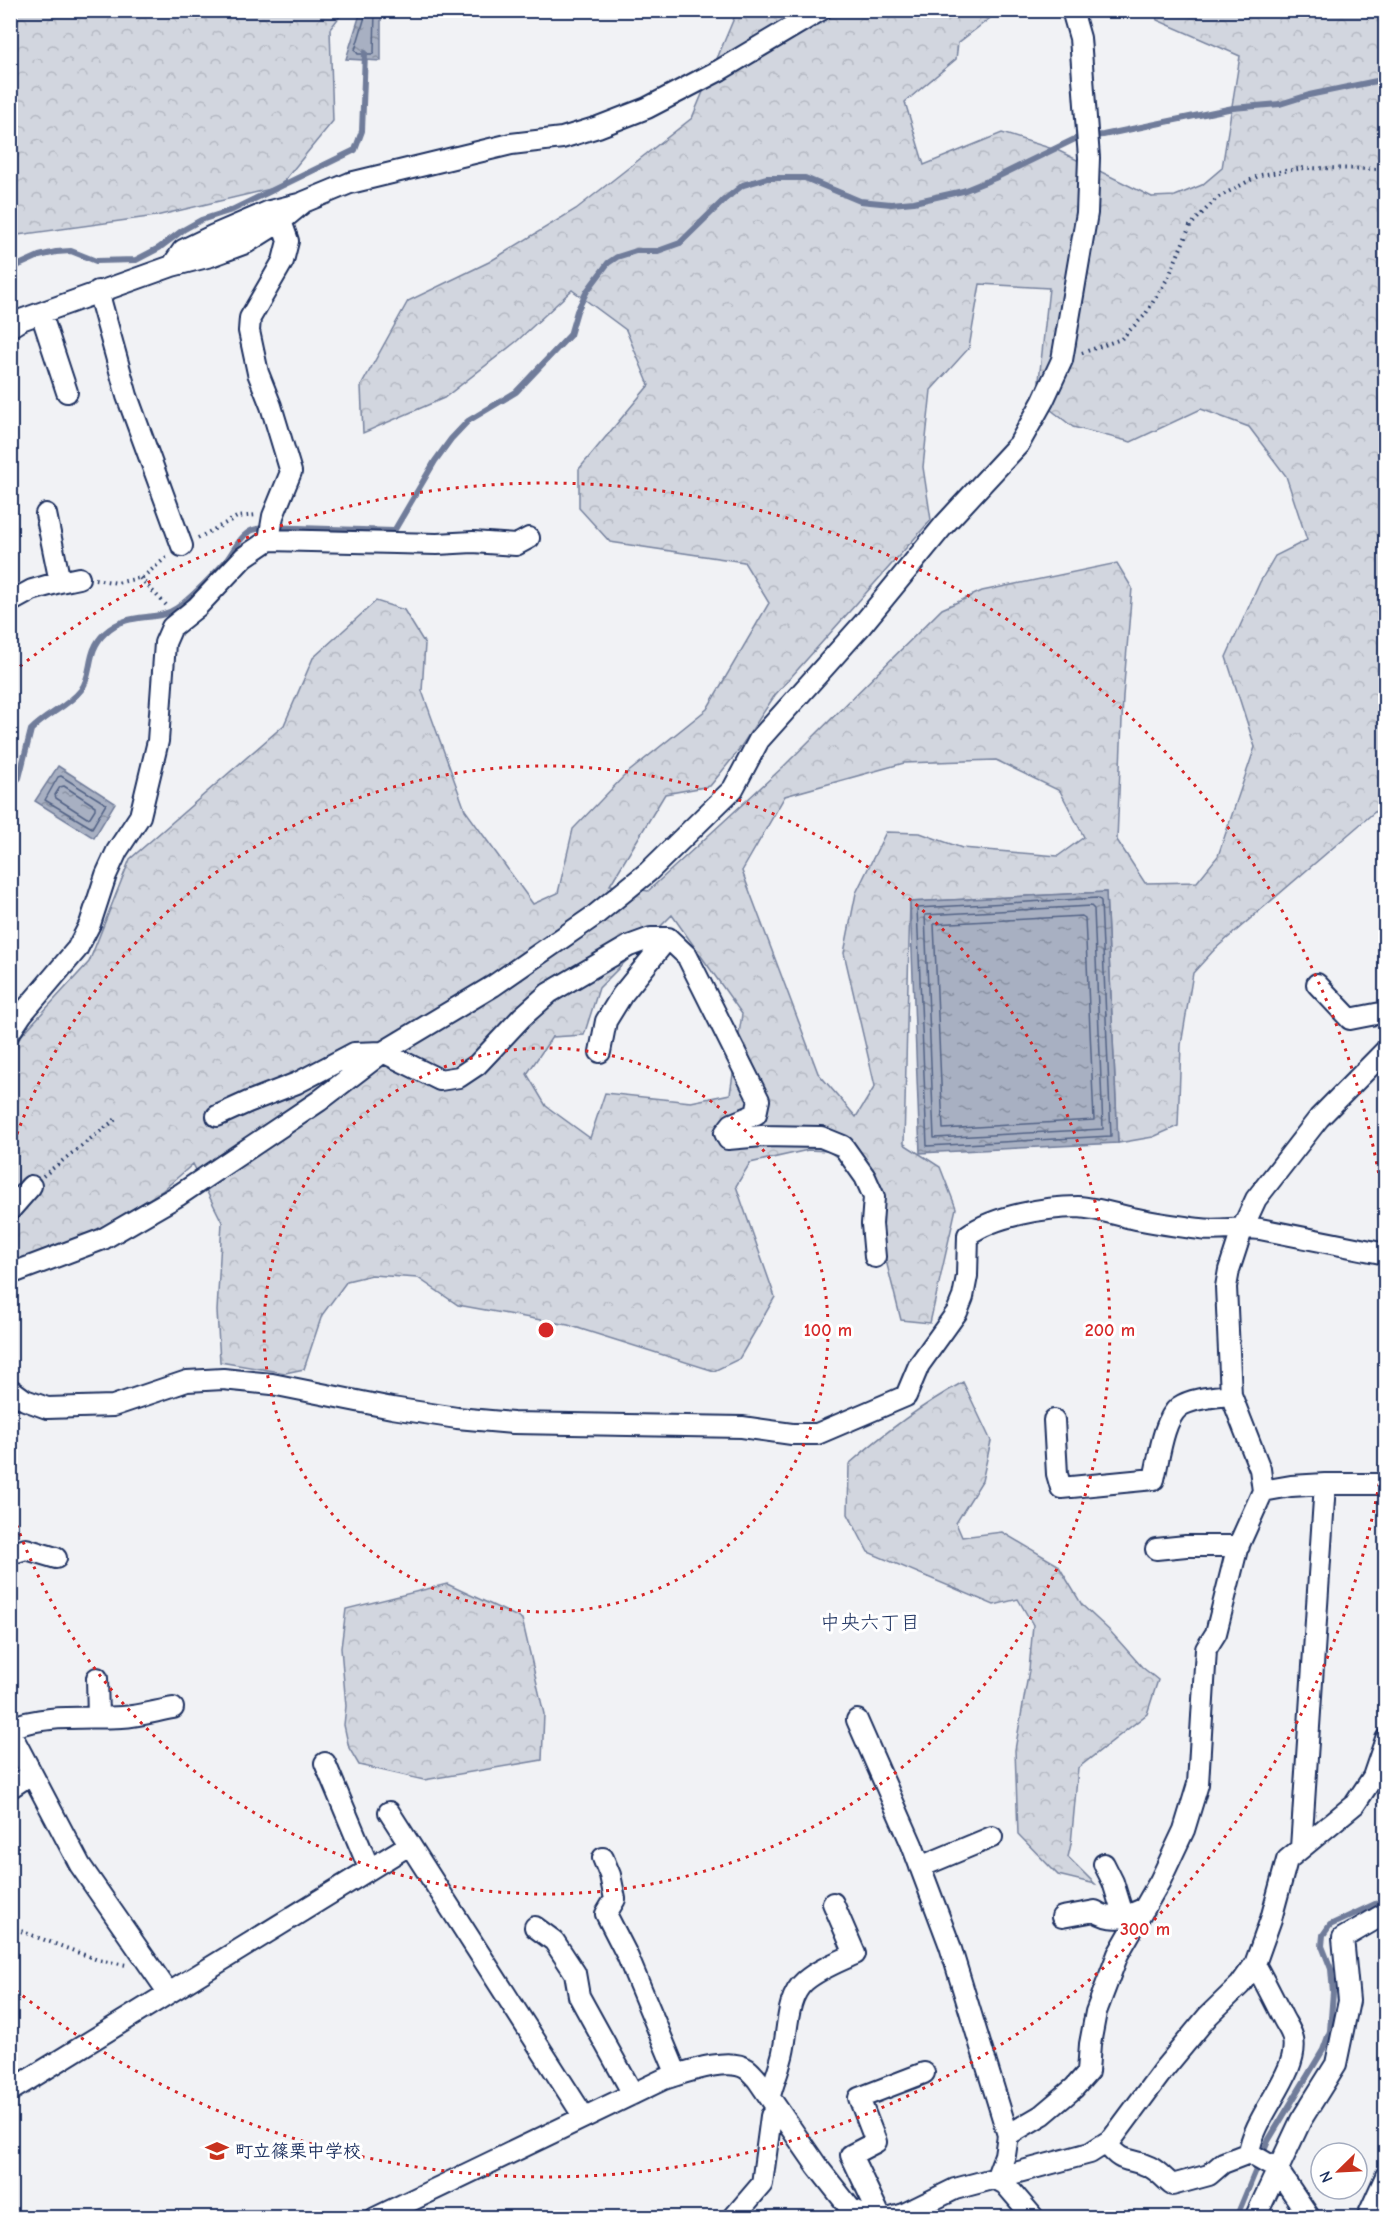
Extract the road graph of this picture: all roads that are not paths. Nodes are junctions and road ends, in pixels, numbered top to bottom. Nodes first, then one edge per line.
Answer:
1 (821, 10) edge
2 (1072, 10) edge
3 (304, 202) junction
4 (281, 221) junction
5 (172, 266) junction
6 (98, 291) junction
7 (41, 313) junction
8 (10, 327) edge
9 (67, 392) dead end
10 (46, 514) dead end
11 (529, 538) dead end
12 (269, 540) junction
13 (182, 546) dead end
14 (10, 602) edge
15 (668, 938) junction
16 (1317, 984) dead end
17 (1386, 1012) edge
18 (10, 1032) edge
19 (1386, 1050) edge
20 (383, 1052) junction
21 (600, 1052) dead end
22 (217, 1116) dead end
23 (31, 1186) road end
24 (10, 1209) edge
25 (1243, 1227) junction
26 (1386, 1254) edge
27 (875, 1257) dead end
28 (10, 1274) edge
29 (10, 1389) edge
30 (1231, 1395) junction
31 (1054, 1420) dead end
32 (1325, 1484) junction
33 (1386, 1484) edge
34 (1263, 1491) junction
35 (1239, 1546) junction
36 (1156, 1549) dead end
37 (10, 1554) edge
38 (56, 1558) dead end
39 (97, 1678) dead end
40 (173, 1708) dead end
41 (98, 1717) junction
42 (857, 1720) dead end
43 (10, 1730) edge
44 (1386, 1739) edge
45 (325, 1763) dead end
46 (31, 1774) junction
47 (10, 1788) edge
48 (389, 1812) dead end
49 (992, 1837) dead end
50 (409, 1845) junction
51 (1301, 1848) junction
52 (603, 1858) dead end
53 (1104, 1864) dead end
54 (920, 1867) junction
55 (369, 1868) junction
56 (833, 1902) dead end
57 (1144, 1908) junction
58 (1386, 1914) edge
59 (1062, 1917) dead end
60 (1124, 1917) junction
61 (535, 1927) dead end
62 (1255, 1964) junction
63 (168, 1992) junction
64 (924, 2073) dead end
65 (677, 2075) junction
66 (10, 2091) edge
67 (633, 2094) junction
68 (770, 2096) junction
69 (771, 2116) dead end
70 (584, 2117) junction
71 (1008, 2135) junction
72 (1106, 2143) junction
73 (1249, 2153) junction
74 (1278, 2169) junction
75 (1386, 2176) edge
76 (996, 2179) junction
77 (375, 2217) edge
78 (733, 2217) edge
79 (871, 2217) edge
80 (881, 2217) edge
81 (891, 2217) edge
82 (1034, 2217) edge
83 (1255, 2217) edge
84 (1310, 2217) edge
85 (1366, 2217) edge

1 - 3 street
2 - 20 street
3 - 4 street
3 - 5 street
4 - 5 street
4 - 12 street
5 - 6 street
6 - 7 street
6 - 13 street
7 - 8 street
7 - 9 street
10 - 14 street
11 - 12 street
12 - 18 street
15 - 20 street
15 - 21 street
15 - 27 street
16 - 17 street
19 - 25 street
20 - 22 street
20 - 28 street
23 - 24 street
25 - 26 street
25 - 29 street
25 - 30 street
30 - 31 street
30 - 34 street
32 - 33 street
32 - 34 street
32 - 51 street
34 - 35 street
35 - 36 street
35 - 57 street
37 - 38 street
39 - 41 street
40 - 41 street
41 - 43 street
42 - 54 street
43 - 46 street
44 - 51 street
45 - 55 street
46 - 47 street
46 - 63 street
48 - 50 street
49 - 54 street
50 - 55 street
50 - 70 street
51 - 62 street
52 - 65 street
53 - 60 street
54 - 71 street
55 - 63 street
56 - 68 street
57 - 60 street
57 - 71 street
58 - 74 street
59 - 60 street
61 - 67 street
62 - 72 street
62 - 73 street
63 - 66 street
64 - 80 street
65 - 67 street
65 - 68 street
67 - 70 street
68 - 79 street
69 - 78 street
70 - 77 street
71 - 76 street
72 - 73 street
72 - 76 street
73 - 74 street
74 - 83 street
74 - 84 street
75 - 85 street
76 - 81 street
76 - 82 street

